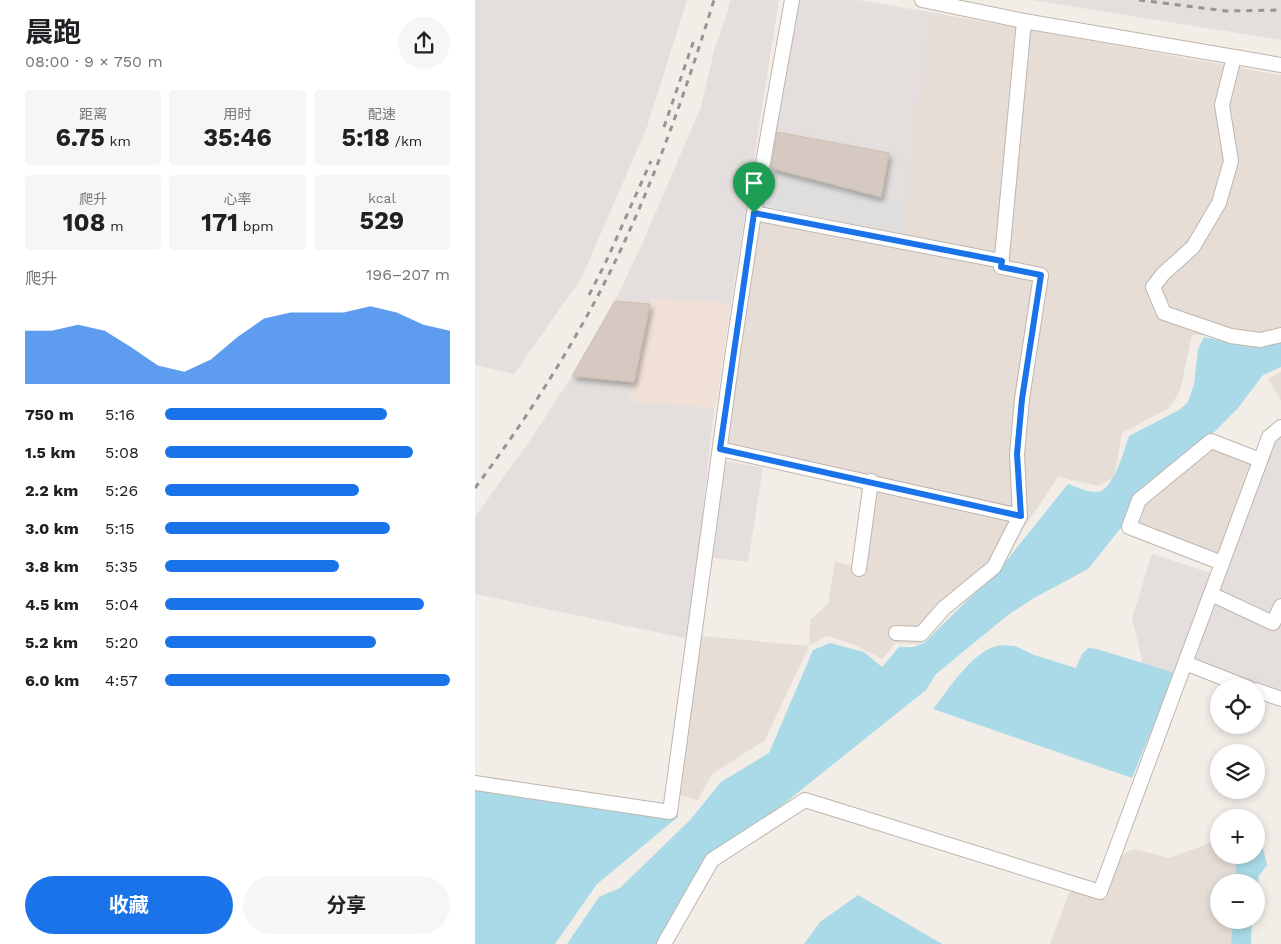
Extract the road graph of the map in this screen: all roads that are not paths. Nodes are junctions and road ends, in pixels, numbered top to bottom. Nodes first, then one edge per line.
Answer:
1 (792, 0) edge
2 (922, 0) edge
3 (1025, 21) junction
4 (1234, 57) junction
5 (1281, 65) edge
6 (754, 213) junction
7 (1002, 261) junction
8 (1281, 335) edge
9 (1281, 426) edge
10 (720, 449) junction
11 (1261, 460) junction
12 (871, 481) junction
13 (1021, 516) junction
14 (1222, 563) junction
15 (859, 569) dead end
16 (1211, 594) junction
17 (1281, 606) edge
18 (895, 633) dead end
19 (1185, 663) junction
20 (1226, 679) edge
21 (1265, 694) edge
22 (1281, 700) edge
23 (475, 783) edge
24 (664, 944) edge

1 - 6 street
2 - 3 street
3 - 4 street
3 - 7 street
4 - 5 street
4 - 8 street
6 - 7 street
6 - 10 street
7 - 13 street
9 - 11 street
10 - 12 street
10 - 23 street
11 - 14 street
11 - 14 street
12 - 13 street
12 - 15 street
13 - 18 street
14 - 16 street
16 - 17 street
16 - 19 street
19 - 20 street
19 - 24 street
21 - 22 street

